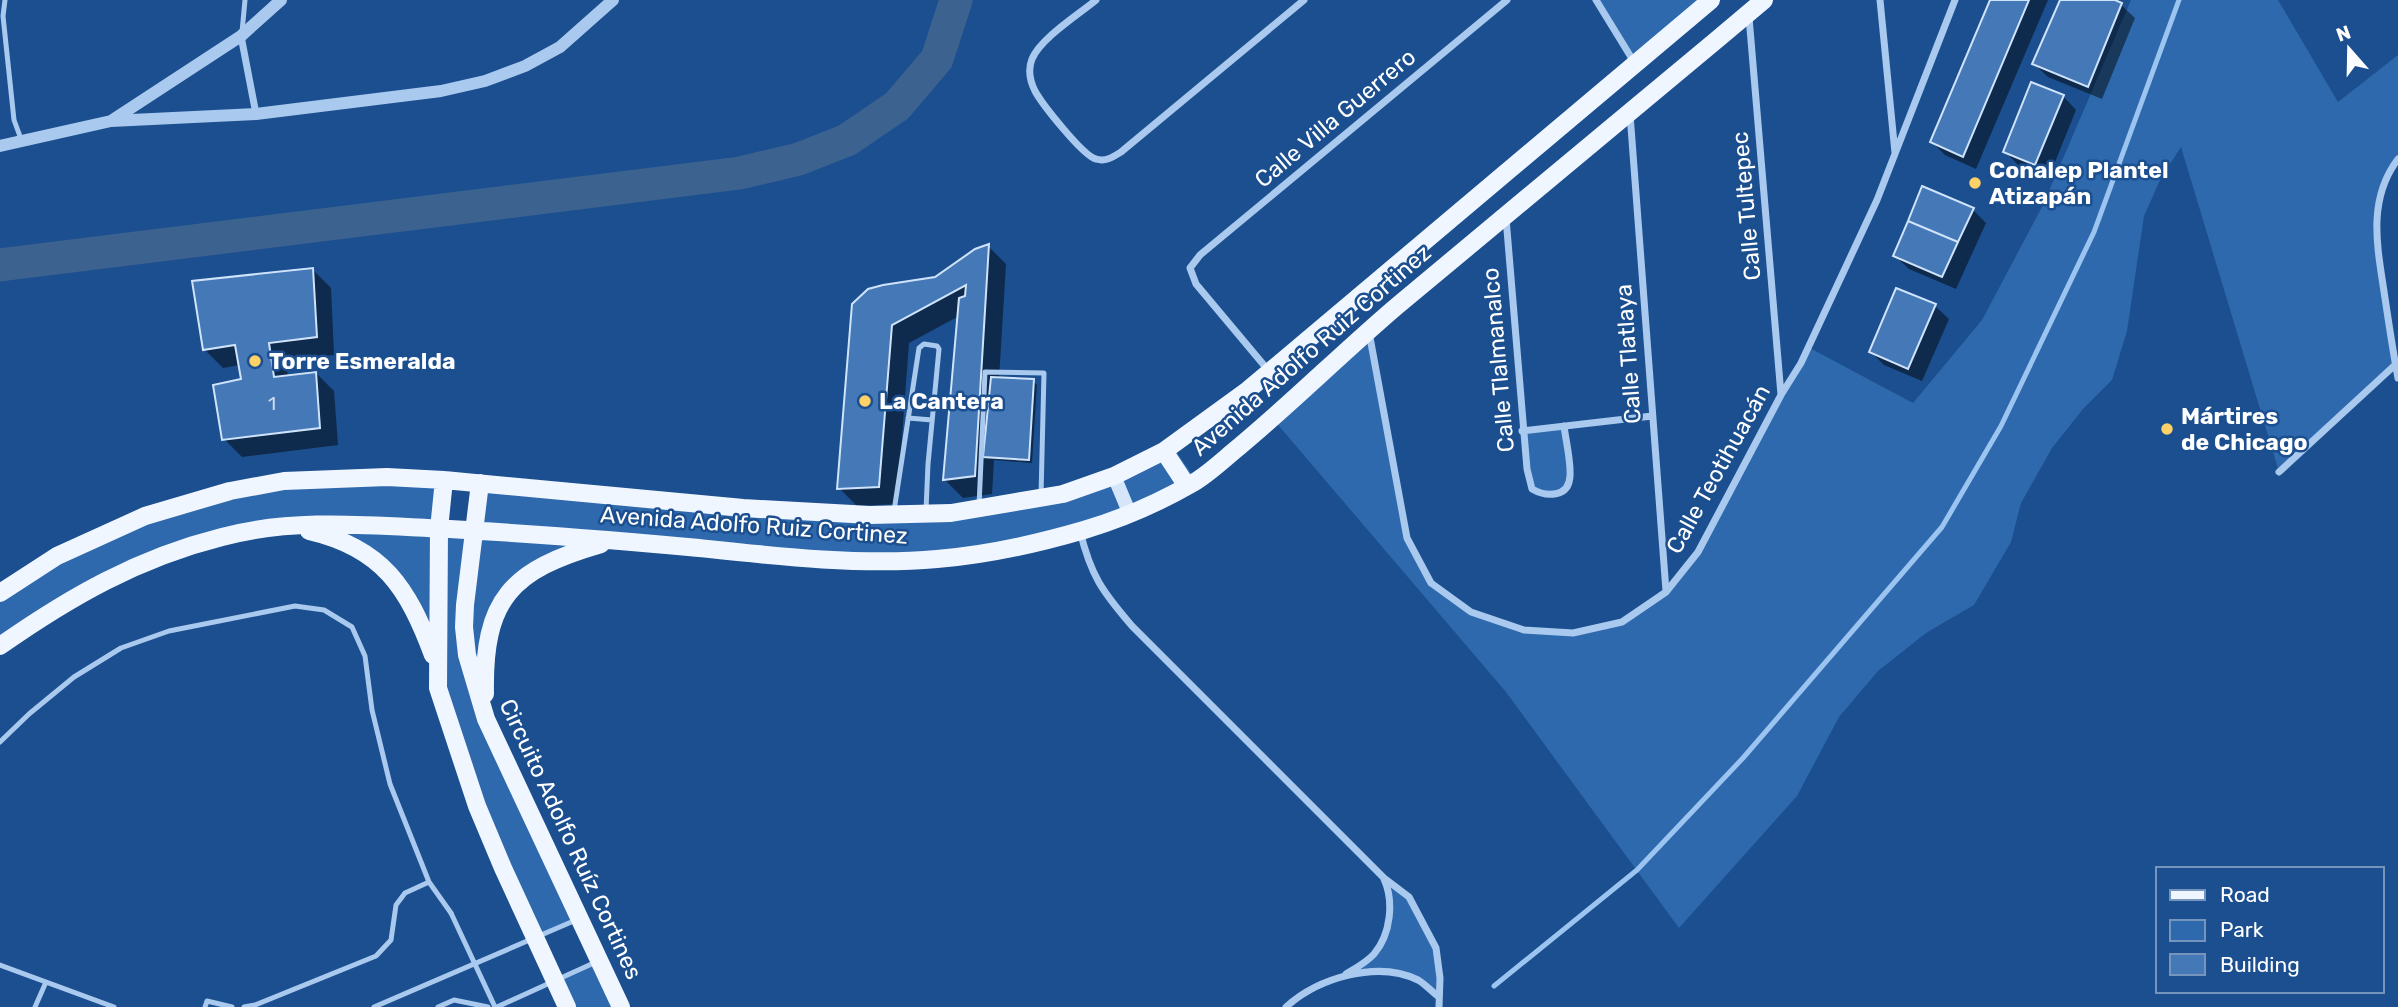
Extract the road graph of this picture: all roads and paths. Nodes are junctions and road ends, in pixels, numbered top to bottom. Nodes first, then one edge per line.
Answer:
1 (5, 0) edge
2 (245, 0) edge
3 (281, 0) edge
4 (613, 0) edge
5 (1096, 0) edge
6 (1304, 0) edge
7 (1507, 0) edge
8 (1596, 0) edge
9 (1712, 0) edge
10 (1764, 0) edge
11 (1880, 0) edge
12 (1955, 0) edge
13 (0, 9) edge
14 (1749, 13) junction
15 (4, 16) junction
16 (241, 36) junction
17 (1635, 63) junction
18 (256, 114) junction
19 (1630, 114) junction
20 (111, 121) junction
21 (22, 142) junction
22 (0, 146) edge
23 (1895, 154) junction
24 (2398, 159) edge
25 (1505, 215) junction
26 (1368, 330) junction
27 (2395, 365) junction
28 (1270, 372) junction
29 (2398, 378) edge
30 (1781, 396) junction
31 (1652, 416) junction
32 (908, 418) junction
33 (932, 420) junction
34 (1564, 426) junction
35 (1522, 431) junction
36 (1164, 451) junction
37 (2279, 472) dead end
38 (1114, 476) junction
39 (444, 480) junction
40 (480, 483) junction
41 (1187, 486) junction
42 (1041, 498) junction
43 (979, 509) junction
44 (926, 513) junction
45 (1129, 513) junction
46 (894, 515) junction
47 (289, 526) junction
48 (439, 529) junction
49 (475, 531) junction
50 (1080, 531) junction
51 (613, 540) junction
52 (1666, 592) junction
53 (0, 593) edge
54 (0, 646) edge
55 (437, 664) junction
56 (486, 719) junction
57 (0, 742) edge
58 (1384, 878) junction
59 (429, 882) junction
60 (579, 919) junction
61 (535, 938) junction
62 (599, 961) junction
63 (0, 965) edge
64 (1338, 979) junction
65 (555, 981) junction
66 (46, 982) junction
67 (1439, 997) junction
68 (206, 1004) edge
69 (35, 1007) edge
70 (114, 1007) edge
71 (232, 1007) edge
72 (244, 1007) edge
73 (374, 1007) edge
74 (438, 1007) edge
75 (488, 1007) edge
76 (496, 1007) edge
77 (567, 1007) edge
78 (621, 1007) edge
79 (1286, 1007) edge
80 (1439, 1007) edge

1 - 15 lane
2 - 16 lane
3 - 16 street
4 - 18 street
5 - 6 street
7 - 28 street, Calle Villa Guerrero
8 - 17 street
9 - 17 main road, Avenida Adolfo Ruiz Cortinez
10 - 14 main road, Avenida Adolfo Ruiz Cortinez
11 - 23 street
12 - 23 street, Calle Teotihuacán
13 - 15 lane
14 - 19 main road, Avenida Adolfo Ruiz Cortinez
14 - 30 street, Calle Tultepec
15 - 21 lane
16 - 18 street
16 - 20 street
17 - 28 main road, Avenida Adolfo Ruiz Cortinez
18 - 20 street
19 - 25 main road, Avenida Adolfo Ruiz Cortinez
19 - 31 street, Calle Tlatlaya
20 - 21 street
21 - 22 street
23 - 30 street, Calle Teotihuacán
24 - 27 street
25 - 26 main road, Avenida Adolfo Ruiz Cortinez
25 - 35 street, Calle Tlalmanalco
26 - 41 main road, Avenida Adolfo Ruiz Cortinez
26 - 52 street, Calle Teotihuacán
27 - 29 street
27 - 37 street
28 - 36 main road, Avenida Adolfo Ruiz Cortinez
30 - 52 street, Calle Teotihuacán
31 - 34 street
31 - 52 street, Calle Tlatlaya
32 - 33 lane
32 - 33 lane
32 - 46 lane
33 - 44 lane
34 - 35 street
34 - 35 street, Calle Tlalmanalco
36 - 38 main road, Avenida Adolfo Ruiz Cortinez
36 - 41 main road
38 - 42 main road, Avenida Adolfo Ruiz Cortinez
38 - 45 main road
39 - 40 main road, Avenida Adolfo Ruiz Cortinez
39 - 48 main road
39 - 53 main road, Avenida Adolfo Ruiz Cortinez
40 - 46 main road, Avenida Adolfo Ruiz Cortinez
40 - 49 main road, Circuito Adolfo Ruíz Cortines
41 - 45 main road, Avenida Adolfo Ruiz Cortinez
42 - 43 main road, Avenida Adolfo Ruiz Cortinez
42 - 43 lane
43 - 44 main road, Avenida Adolfo Ruiz Cortinez
44 - 46 main road, Avenida Adolfo Ruiz Cortinez
45 - 50 main road, Avenida Adolfo Ruiz Cortinez
47 - 48 main road, Avenida Adolfo Ruiz Cortinez
47 - 54 main road, Avenida Adolfo Ruiz Cortinez
47 - 55 main road
48 - 49 main road, Avenida Adolfo Ruiz Cortinez
48 - 55 main road
49 - 51 main road, Avenida Adolfo Ruiz Cortinez
49 - 56 main road, Circuito Adolfo Ruíz Cortines
50 - 51 main road, Avenida Adolfo Ruiz Cortinez
50 - 58 street
51 - 56 main road
55 - 61 main road
56 - 60 main road, Circuito Adolfo Ruíz Cortines
57 - 59 lane
58 - 64 street
58 - 67 street
59 - 72 lane
59 - 76 lane, bridge
60 - 61 lane
60 - 62 main road, Circuito Adolfo Ruíz Cortines
61 - 65 main road
61 - 73 lane
62 - 65 lane
62 - 78 main road, Circuito Adolfo Ruíz Cortines
63 - 66 lane
64 - 67 street
64 - 79 street
65 - 76 lane
65 - 77 main road
66 - 69 lane
66 - 70 lane
67 - 80 street
68 - 71 lane
74 - 75 lane

